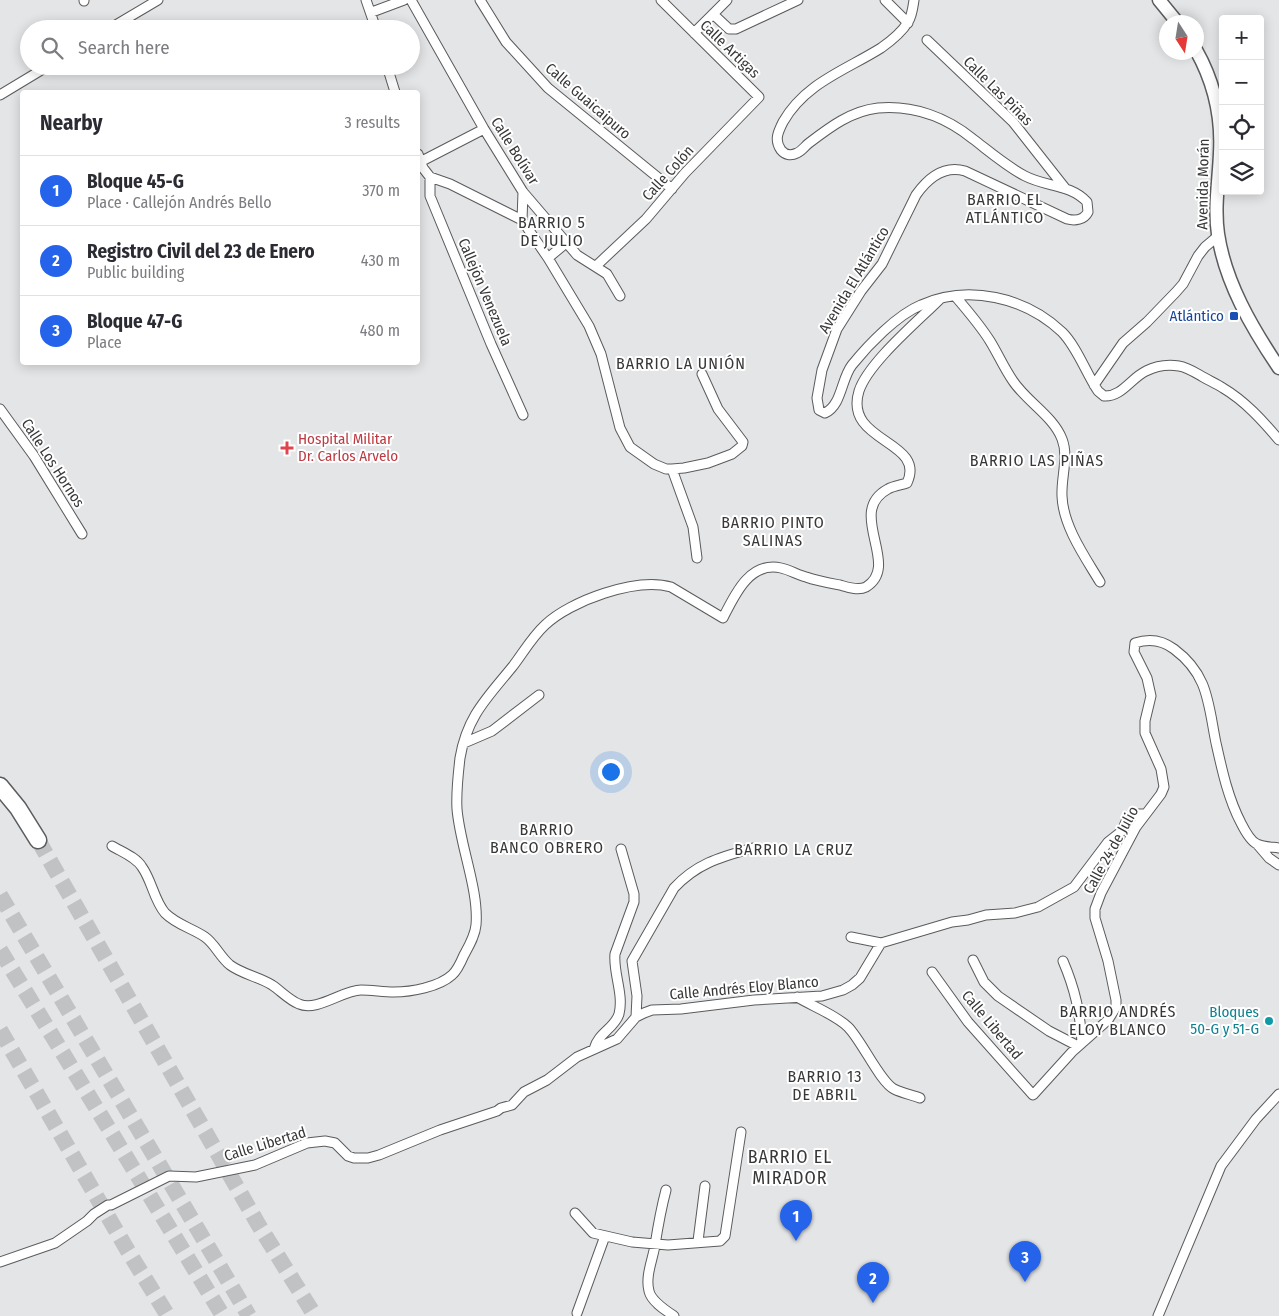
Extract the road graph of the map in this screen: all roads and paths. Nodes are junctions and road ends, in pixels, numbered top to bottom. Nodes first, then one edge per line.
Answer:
1 (158, 0) edge
2 (366, 0) edge
3 (404, 0) edge
4 (411, 0) edge
5 (480, 0) edge
6 (661, 0) edge
7 (726, 0) edge
8 (798, 0) edge
9 (885, 0) edge
10 (914, 0) edge
11 (1159, 0) edge
12 (372, 12) junction
13 (713, 14) junction
14 (1171, 15) edge
15 (125, 20) edge
16 (374, 20) edge
17 (908, 23) junction
18 (694, 33) junction
19 (927, 40) dead end
20 (1201, 60) edge
21 (33, 75) edge
22 (390, 75) edge
23 (394, 90) edge
24 (0, 95) edge
25 (759, 97) joint
26 (484, 129) junction
27 (420, 158) edge
28 (420, 160) edge
29 (430, 177) junction
30 (1066, 188) junction
31 (672, 189) junction
32 (523, 192) junction
33 (522, 220) junction
34 (1218, 236) junction
35 (566, 243) junction
36 (548, 258) junction
37 (596, 266) junction
38 (620, 296) dead end
39 (955, 296) junction
40 (940, 299) junction
41 (1279, 368) edge
42 (702, 374) dead end
43 (1094, 385) junction
44 (0, 409) edge
45 (523, 415) dead end
46 (1279, 440) edge
47 (672, 469) junction
48 (82, 534) dead end
49 (697, 558) dead end
50 (1100, 582) dead end
51 (540, 695) dead end
52 (464, 743) junction
53 (0, 786) edge
54 (1145, 814) junction
55 (38, 840) tunnel mouth
56 (1257, 844) junction
57 (112, 846) dead end
58 (753, 848) dead end
59 (1279, 848) edge
60 (621, 849) dead end
61 (1279, 865) edge
62 (851, 936) dead end
63 (881, 943) junction
64 (973, 960) dead end
65 (1063, 961) dead end
66 (932, 972) dead end
67 (797, 997) junction
68 (636, 1017) junction
69 (1080, 1044) junction
70 (594, 1049) junction
71 (1279, 1094) edge
72 (1033, 1095) joint
73 (920, 1098) dead end
74 (741, 1132) dead end
75 (705, 1186) dead end
76 (666, 1190) dead end
77 (574, 1213) dead end
78 (605, 1236) junction
79 (698, 1241) junction
80 (655, 1245) junction
81 (0, 1262) edge
82 (577, 1313) dead end
83 (674, 1316) edge
84 (1158, 1316) edge

1 - 15 street
2 - 12 street
3 - 12 street
4 - 26 street, Calle Bolívar
5 - 31 street, Calle Guaicaipuro
6 - 18 street, Calle Artigas
7 - 13 street
8 - 13 street
9 - 17 street
10 - 17 street
11 - 14 main road
12 - 16 street
13 - 18 street
17 - 30 street, Avenida El Atlántico
18 - 25 street, Calle Artigas
19 - 30 street, Calle Las Piñas
20 - 34 main road, Avenida Morán
21 - 24 street
22 - 23 street
25 - 31 street, Calle Colón
26 - 27 street
26 - 32 street, Calle Bolívar
28 - 29 street
29 - 33 street
29 - 45 street, Callejón Venezuela
30 - 40 street, Avenida El Atlántico
31 - 37 street, Calle Colón
32 - 33 street
32 - 35 street, Calle Bolívar
33 - 36 street
34 - 41 main road, Avenida Morán
34 - 43 street
35 - 36 street
35 - 37 street, Calle Bolívar
36 - 47 street
37 - 38 street, Calle Bolívar
39 - 40 street, Avenida El Atlántico
39 - 43 street, Avenida El Atlántico
39 - 50 street
40 - 52 street
42 - 47 street
43 - 46 street
44 - 48 street, Calle Los Hornos
47 - 49 street
51 - 52 street
52 - 57 street
53 - 55 highway
54 - 56 street, Calle 24 de Julio
54 - 63 street
54 - 69 street, Calle 24 de Julio
56 - 59 street
56 - 61 street, Calle 24 de Julio
58 - 68 street
60 - 70 street
62 - 63 street
63 - 67 street, Calle Andrés Eloy Blanco
64 - 69 street
65 - 69 street
66 - 72 street, Calle Libertad
67 - 68 street, Calle Andrés Eloy Blanco
67 - 73 street
68 - 70 street, Calle Libertad
69 - 72 street, Calle 24 de Julio
70 - 81 street, Calle Libertad
71 - 84 street
74 - 79 street
75 - 79 street
76 - 80 street
77 - 78 street
78 - 80 street
78 - 82 street
79 - 80 street
80 - 83 street

